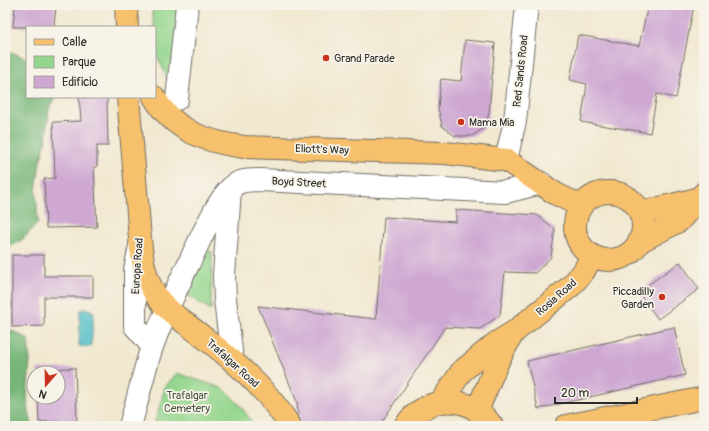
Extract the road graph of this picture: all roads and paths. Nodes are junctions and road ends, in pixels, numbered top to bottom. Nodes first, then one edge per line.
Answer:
1 (187, 5) edge
2 (527, 5) edge
3 (128, 98) edge
4 (155, 98) edge
5 (177, 99) dead end
6 (506, 160) junction
7 (541, 183) junction
8 (230, 188) junction
9 (701, 196) edge
10 (581, 206) junction
11 (640, 213) junction
12 (141, 242) junction
13 (639, 242) junction
14 (592, 256) junction
15 (168, 309) junction
16 (514, 332) junction
17 (152, 346) junction
18 (232, 359) junction
19 (704, 398) edge
20 (441, 402) junction
21 (484, 418) edge
22 (130, 426) edge
23 (290, 426) edge
24 (405, 426) edge
25 (566, 426) edge

1 - 5 street
2 - 6 street, Red Sands Road
3 - 12 main road, Europa Road
4 - 6 main road, Eliott's Way
6 - 7 main road
7 - 8 street, Boyd Street
7 - 10 main road
8 - 15 street
8 - 18 street
9 - 11 main road
9 - 13 main road
10 - 11 main road
10 - 14 main road
11 - 13 main road
12 - 15 main road, Trafalgar Road
12 - 17 street, Europa Road
13 - 14 main road
14 - 16 main road, Rosia Road
15 - 17 street
15 - 18 main road, Trafalgar Road
16 - 20 main road, Rosia Road
16 - 21 main road, Rosia Road
17 - 22 street
18 - 23 main road, Trafalgar Road
19 - 25 main road
20 - 21 main road
20 - 24 main road

